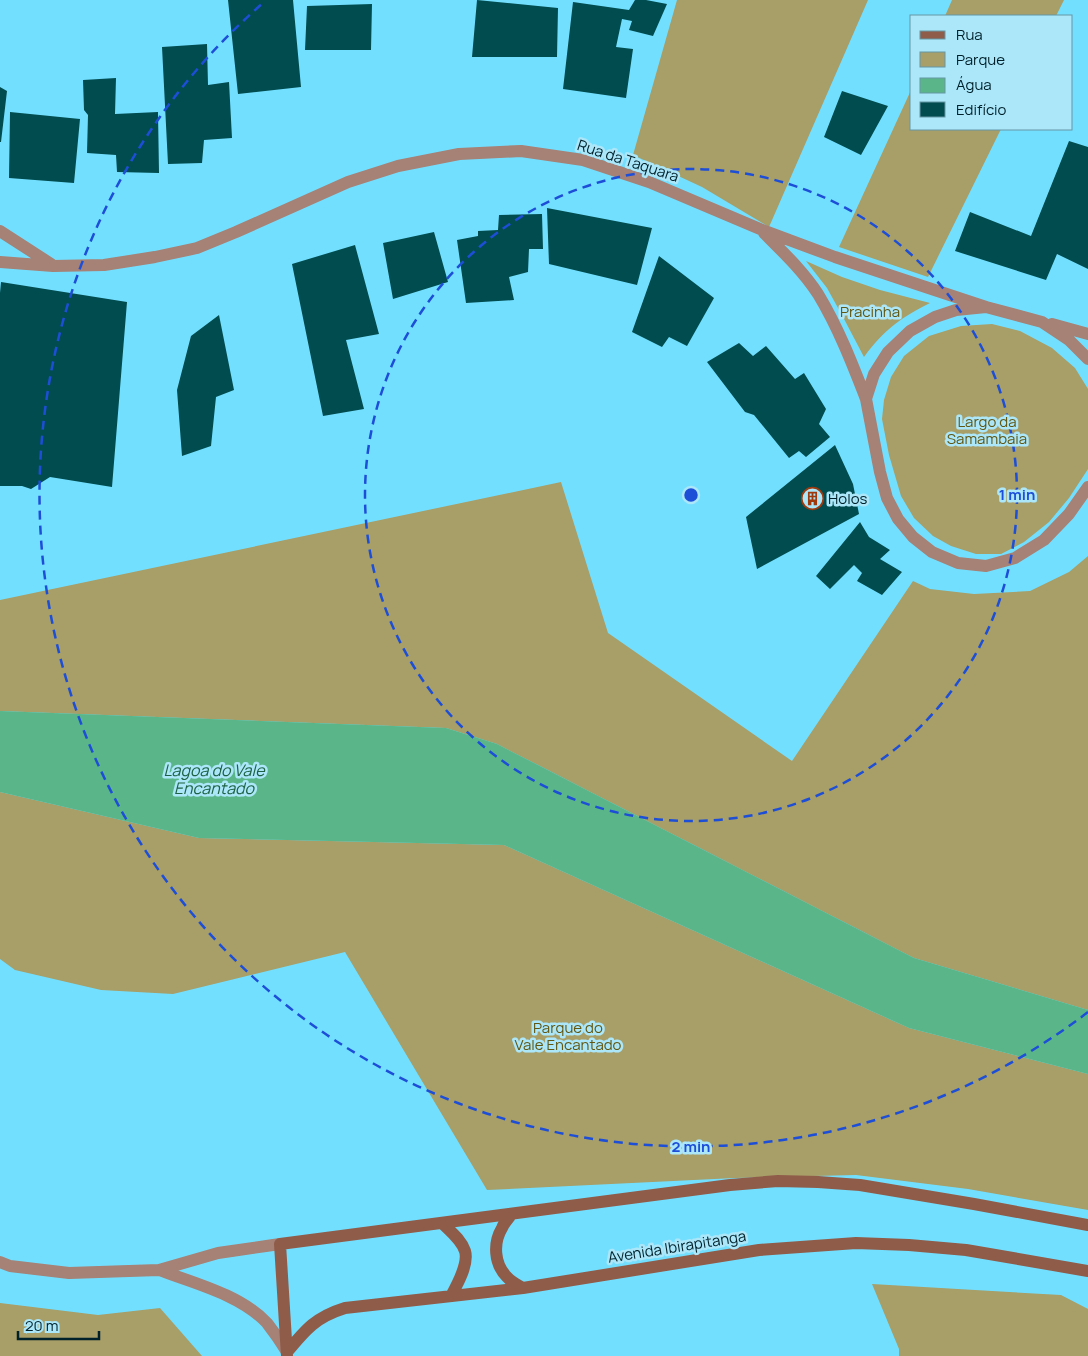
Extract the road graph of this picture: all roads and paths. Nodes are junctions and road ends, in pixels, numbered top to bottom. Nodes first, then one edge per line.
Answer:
1 (760, 229) junction
2 (0, 231) edge
3 (0, 262) edge
4 (53, 266) junction
5 (986, 307) junction
6 (1042, 322) junction
7 (1088, 334) edge
8 (1088, 359) edge
9 (866, 400) junction
10 (1088, 487) edge
11 (511, 1215) junction
12 (442, 1223) junction
13 (1088, 1225) edge
14 (280, 1244) junction
15 (0, 1262) edge
16 (159, 1270) junction
17 (1088, 1271) edge
18 (523, 1288) junction
19 (451, 1296) junction
20 (287, 1354) edge

1 - 4 street, Rua da Taquara
1 - 5 street, Rua da Taquara
1 - 9 street
2 - 4 street
3 - 4 street, Rua da Taquara
5 - 6 street, Rua da Taquara
5 - 9 street
6 - 7 street
6 - 8 street
9 - 10 street
11 - 12 main road
11 - 13 main road
11 - 18 main road
12 - 14 main road
12 - 19 main road
14 - 16 street
14 - 20 main road
15 - 16 street
16 - 20 street
17 - 18 main road, Avenida Ibirapitanga
18 - 19 main road, Avenida Ibirapitanga
19 - 20 main road, Avenida Ibirapitanga

